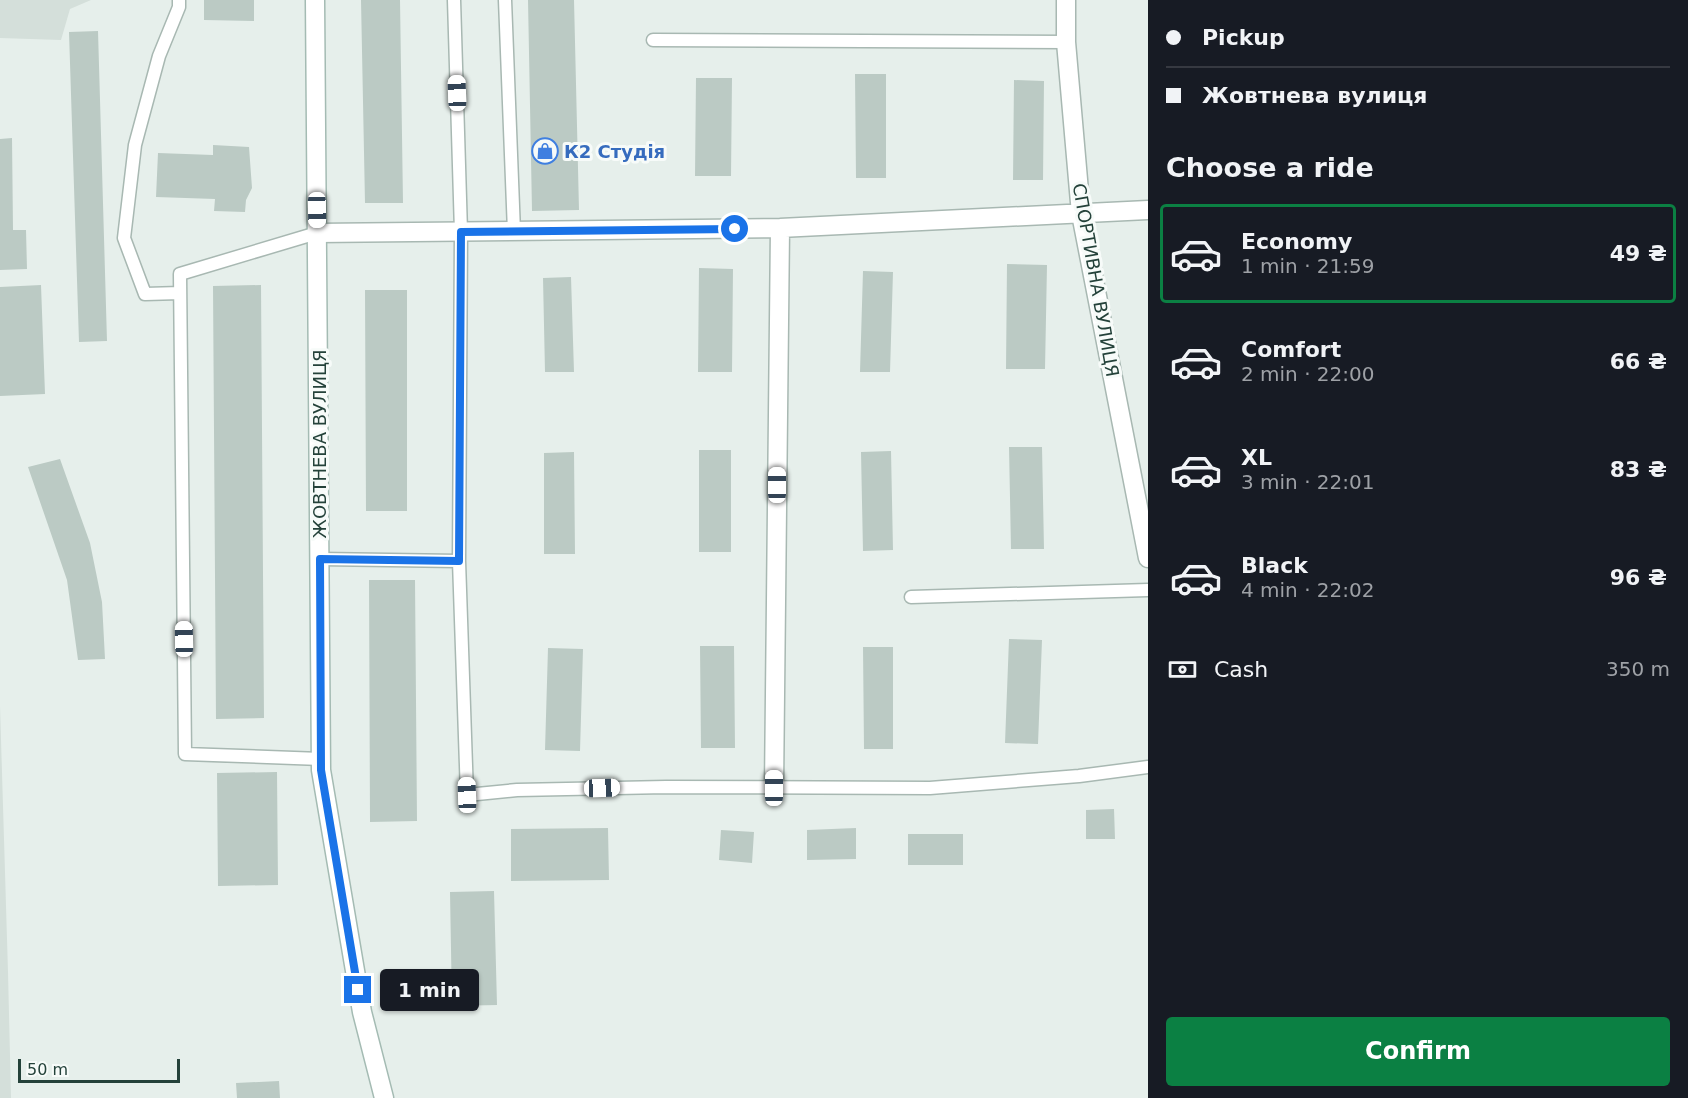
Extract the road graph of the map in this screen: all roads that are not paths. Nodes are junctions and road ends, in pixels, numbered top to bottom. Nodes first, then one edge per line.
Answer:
1 (179, 0) edge
2 (315, 0) edge
3 (454, 0) edge
4 (505, 0) edge
5 (1066, 0) edge
6 (653, 40) dead end
7 (1066, 42) junction
8 (1148, 210) edge
9 (1081, 214) junction
10 (780, 228) junction
11 (514, 231) junction
12 (461, 232) junction
13 (318, 233) junction
14 (180, 293) junction
15 (1148, 558) edge
16 (320, 559) junction
17 (459, 561) junction
18 (1148, 590) edge
19 (911, 597) dead end
20 (321, 759) junction
21 (1148, 767) edge
22 (774, 788) junction
23 (384, 1098) edge

1 - 14 lane
2 - 13 street, ЖОВТНЕВА ВУЛИЦЯ
3 - 12 lane
4 - 11 lane
5 - 7 street, СПОРТИВНА ВУЛИЦЯ
6 - 7 lane
7 - 9 street, СПОРТИВНА ВУЛИЦЯ
8 - 9 street
9 - 10 street
9 - 15 street, СПОРТИВНА ВУЛИЦЯ
10 - 11 street
10 - 22 street
11 - 12 street
12 - 13 street
12 - 17 lane
13 - 14 lane
13 - 16 street, ЖОВТНЕВА ВУЛИЦЯ
14 - 20 lane
16 - 17 lane
16 - 20 street, ЖОВТНЕВА ВУЛИЦЯ
17 - 22 lane
18 - 19 lane
20 - 23 street, ЖОВТНЕВА ВУЛИЦЯ
21 - 22 lane

